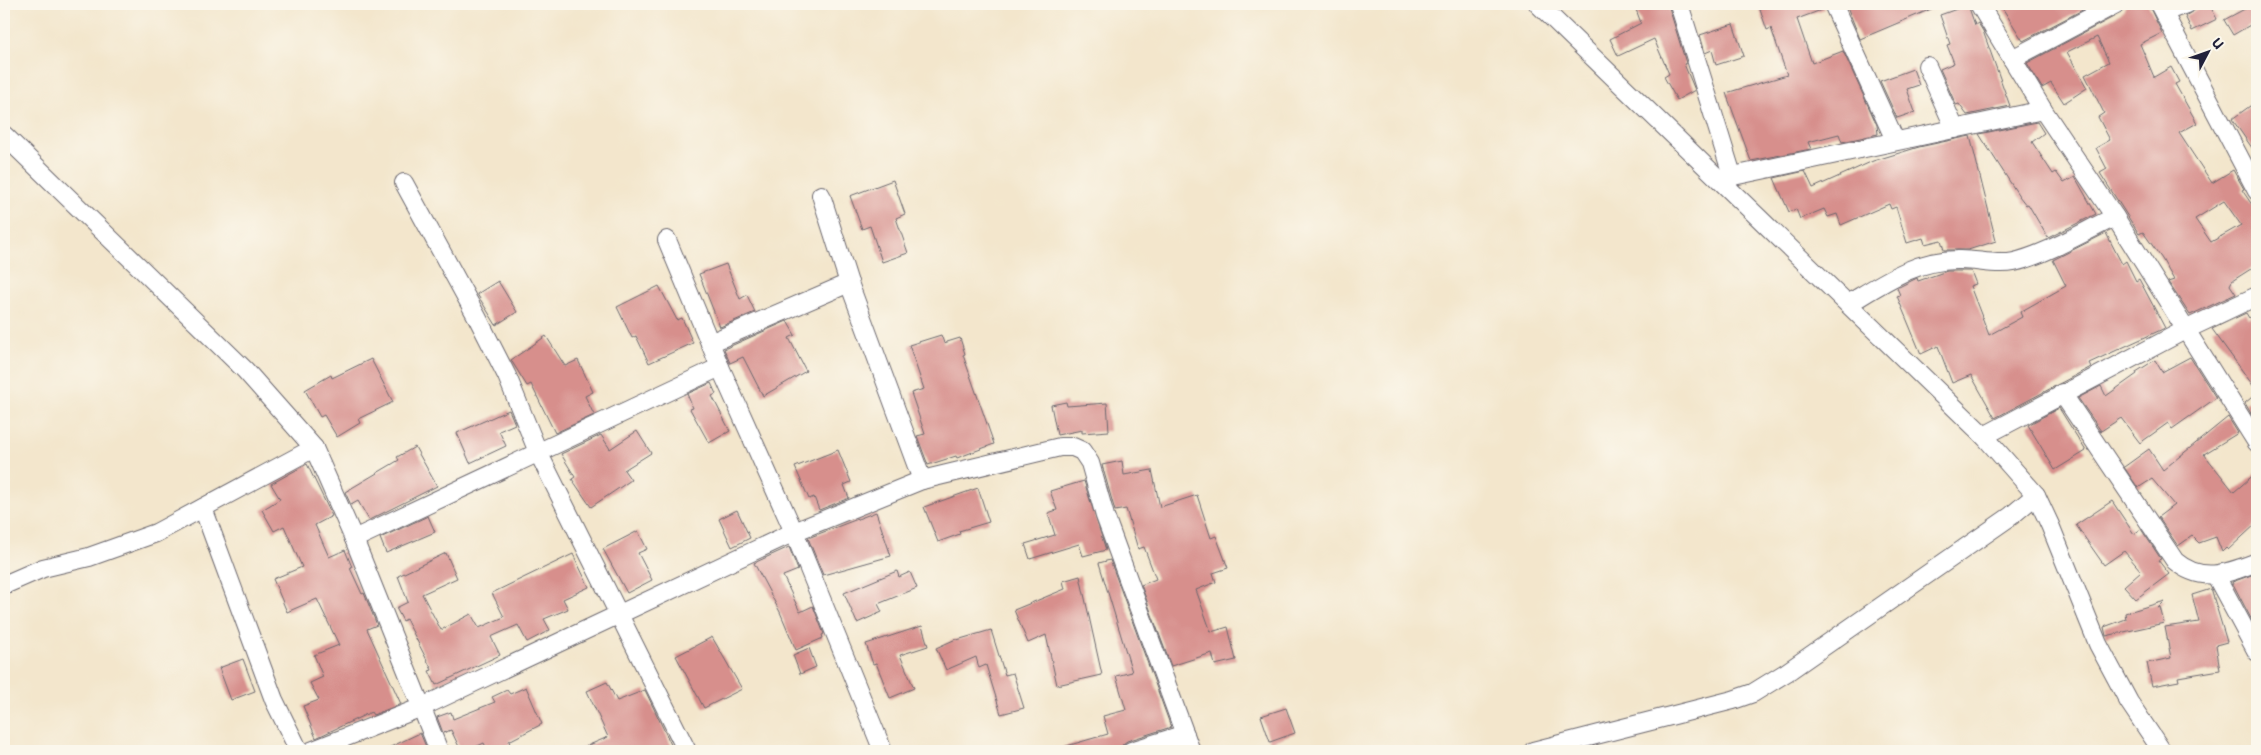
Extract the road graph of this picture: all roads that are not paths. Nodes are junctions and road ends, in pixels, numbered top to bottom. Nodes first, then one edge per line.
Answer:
1 (1538, 4) edge
2 (1679, 4) edge
3 (1833, 4) edge
4 (1979, 4) edge
5 (2116, 4) edge
6 (2186, 4) edge
7 (2161, 8) edge
8 (2012, 58) junction
9 (1927, 66) dead end
10 (2043, 110) junction
11 (1955, 129) junction
12 (4, 135) edge
13 (1895, 140) junction
14 (1726, 177) junction
15 (404, 182) dead end
16 (2257, 192) edge
17 (821, 195) dead end
18 (2115, 217) junction
19 (667, 240) dead end
20 (849, 283) junction
21 (2257, 296) edge
22 (1848, 304) junction
23 (2185, 330) junction
24 (710, 344) junction
25 (720, 367) junction
26 (2062, 393) junction
27 (1984, 436) junction
28 (2257, 443) edge
29 (314, 448) junction
30 (538, 452) junction
31 (922, 480) junction
32 (2032, 498) junction
33 (203, 508) junction
34 (794, 532) junction
35 (354, 539) junction
36 (2257, 562) edge
37 (2216, 576) junction
38 (4, 585) edge
39 (618, 613) junction
40 (2257, 652) edge
41 (422, 707) junction
42 (1185, 734) junction
43 (299, 751) edge
44 (311, 751) edge
45 (439, 751) edge
46 (687, 751) edge
47 (883, 751) edge
48 (1131, 751) edge
49 (1191, 751) edge
50 (1533, 751) edge
51 (2162, 751) edge

1 - 14 street
2 - 14 street
3 - 13 street
4 - 8 street
5 - 8 street
6 - 7 street
7 - 16 street
8 - 10 street
9 - 11 street
10 - 11 street
10 - 18 street
11 - 13 street
12 - 29 street
13 - 14 street
14 - 22 street
15 - 30 street
17 - 20 street
18 - 22 street
18 - 23 street
19 - 24 street
20 - 24 street
20 - 31 street
21 - 23 street
22 - 27 street
23 - 26 street
23 - 28 street
24 - 25 street
25 - 30 street
25 - 34 street
26 - 27 street
26 - 37 street
27 - 32 street
29 - 33 street
29 - 35 street
30 - 35 street
30 - 39 street
31 - 34 street
31 - 42 street
32 - 50 street
32 - 51 street
33 - 38 street
33 - 43 street
34 - 39 street
34 - 47 street
35 - 41 street
36 - 37 street
37 - 40 street
39 - 41 street
39 - 46 street
41 - 44 street
41 - 45 street
42 - 48 street
42 - 49 street

